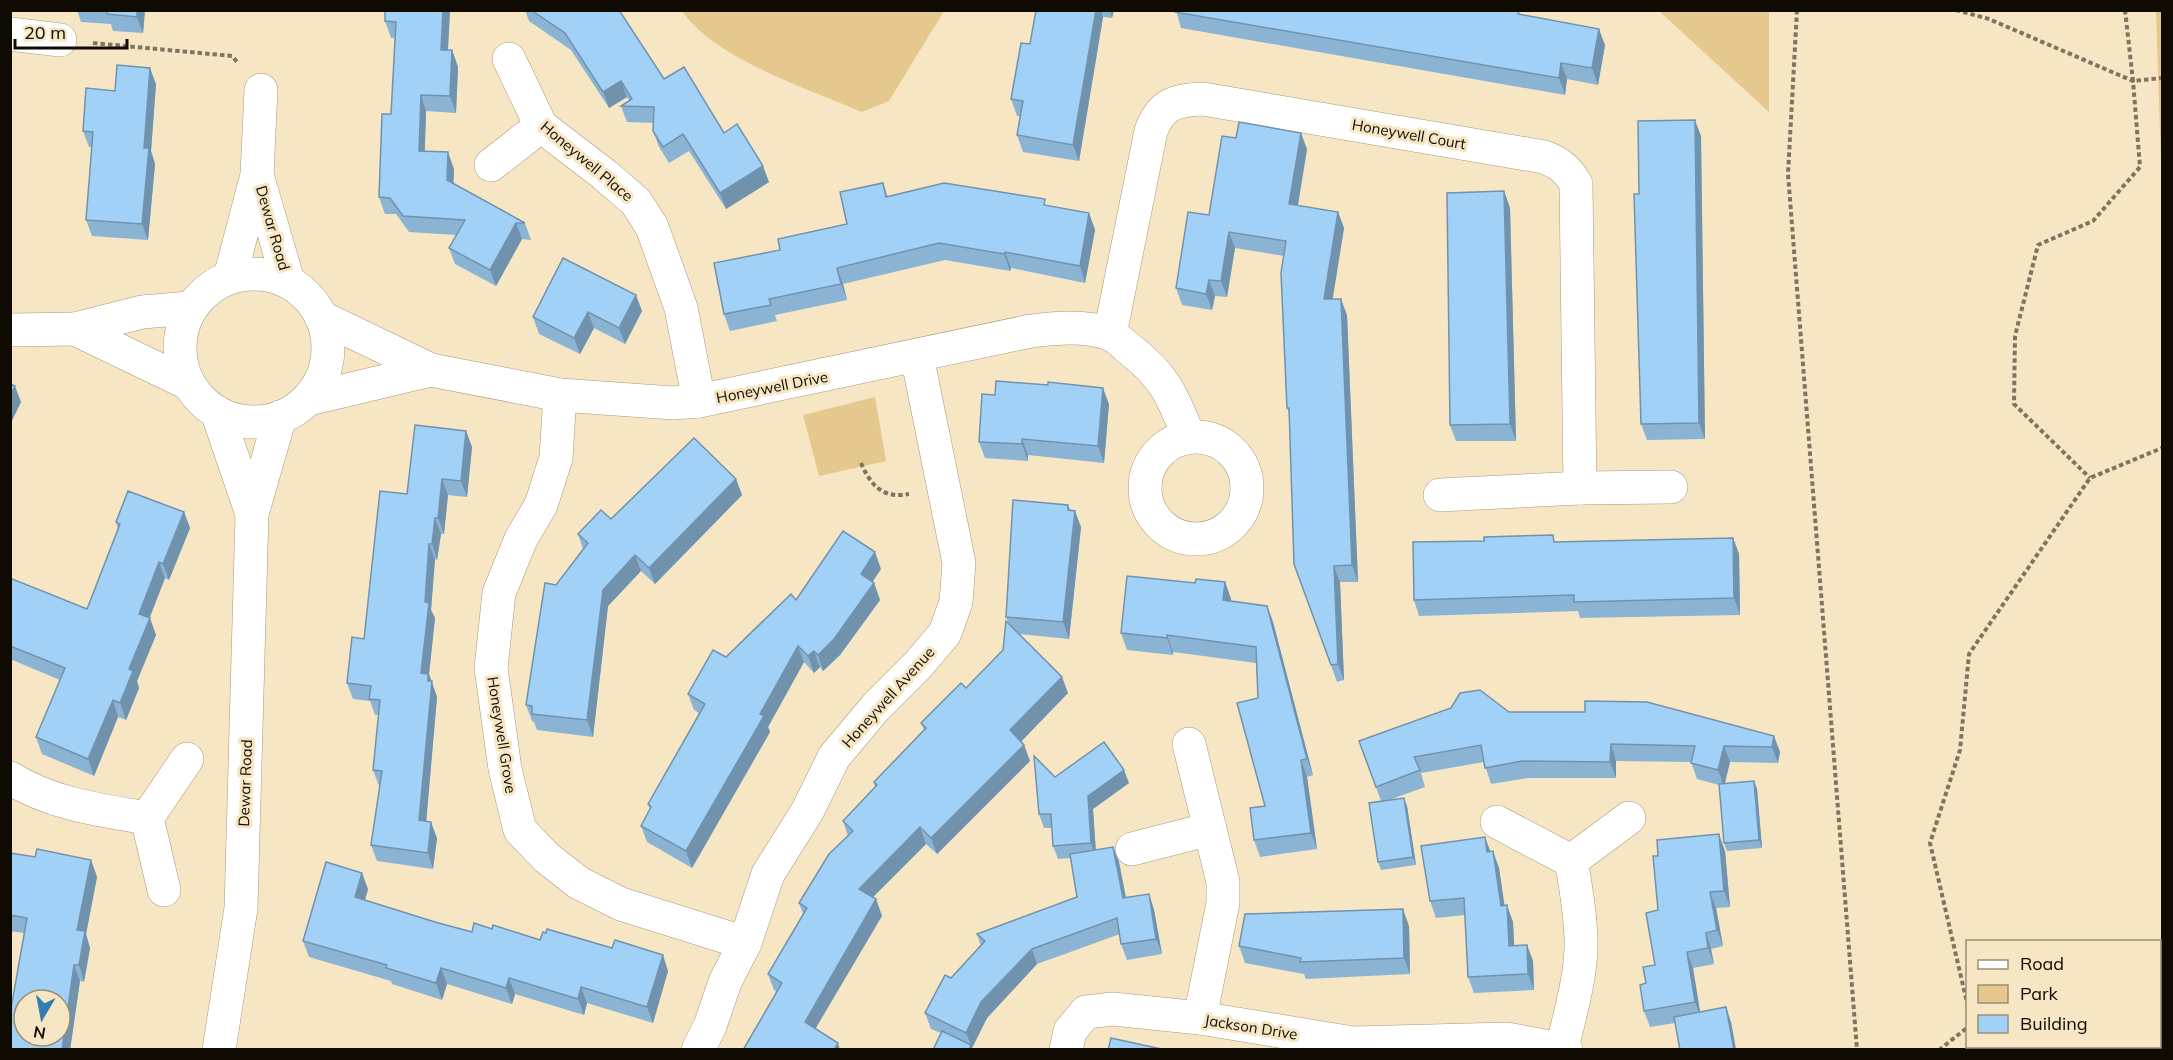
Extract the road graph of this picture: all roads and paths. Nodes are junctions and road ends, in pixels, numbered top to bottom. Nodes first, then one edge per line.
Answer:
1 (1797, 10) edge
2 (1956, 10) edge
3 (2125, 10) edge
4 (10, 34) edge
5 (60, 40) joint
6 (509, 59) dead end
7 (2163, 78) edge
8 (2133, 81) junction
9 (261, 90) joint
10 (541, 126) junction
11 (491, 165) dead end
12 (257, 175) junction
13 (230, 277) junction
14 (288, 281) junction
15 (190, 308) junction
16 (321, 318) junction
17 (75, 329) junction
18 (10, 330) edge
19 (1110, 334) junction
20 (916, 356) junction
21 (430, 370) junction
22 (187, 383) junction
23 (560, 395) junction
24 (309, 399) junction
25 (699, 401) junction
26 (218, 412) junction
27 (280, 417) junction
28 (1188, 437) dead end
29 (2163, 448) edge
30 (861, 463) dead end
31 (2090, 478) junction
32 (945, 487) junction
33 (1671, 487) dead end
34 (1580, 488) junction
35 (1440, 495) dead end
36 (252, 514) junction
37 (1189, 744) dead end
38 (187, 759) dead end
39 (10, 778) edge
40 (147, 818) junction
41 (1629, 818) dead end
42 (1497, 822) dead end
43 (1210, 829) junction
44 (1132, 849) dead end
45 (1571, 861) junction
46 (164, 890) dead end
47 (745, 943) junction
48 (1966, 998) edge
49 (1200, 1018) junction
50 (1966, 1029) edge
51 (1397, 1047) edge
52 (1564, 1049) edge
53 (219, 1050) edge
54 (698, 1050) edge
55 (1066, 1050) edge
56 (1857, 1050) edge
57 (1938, 1050) edge

1 - 56 path
2 - 8 path
3 - 8 path
4 - 5 street
5 - 9 path
6 - 10 street, Honeywell Place
7 - 8 path
8 - 31 path
9 - 12 street, Dewar Road
10 - 11 street
10 - 25 street, Honeywell Place
12 - 13 street, Dewar Road
12 - 14 street, Dewar Road
13 - 14 street
13 - 15 street
14 - 16 street
15 - 17 street
15 - 22 street
16 - 21 street, Honeywell Drive
16 - 24 street
17 - 18 street
17 - 22 street
19 - 20 street, Honeywell Drive
19 - 28 street
19 - 34 street, Honeywell Court
20 - 25 street, Honeywell Drive
20 - 32 street, Honeywell Avenue
21 - 23 street, Honeywell Drive
21 - 24 street, Honeywell Drive
22 - 26 street
23 - 25 street, Honeywell Drive
23 - 47 street, Honeywell Grove
24 - 27 street
26 - 27 street
26 - 36 street, Dewar Road
27 - 36 street, Dewar Road
29 - 31 path
30 - 32 path
31 - 48 path
32 - 47 street, Honeywell Avenue
33 - 34 street
34 - 35 street
36 - 53 street, Dewar Road
37 - 43 street
38 - 40 street
39 - 40 street
40 - 46 street
41 - 45 street
42 - 45 street
43 - 44 street
43 - 49 street
45 - 52 street
47 - 54 street, Honeywell Avenue
49 - 51 street, Jackson Drive
49 - 55 street, Jackson Drive
50 - 57 path
51 - 52 street, Jackson Drive

